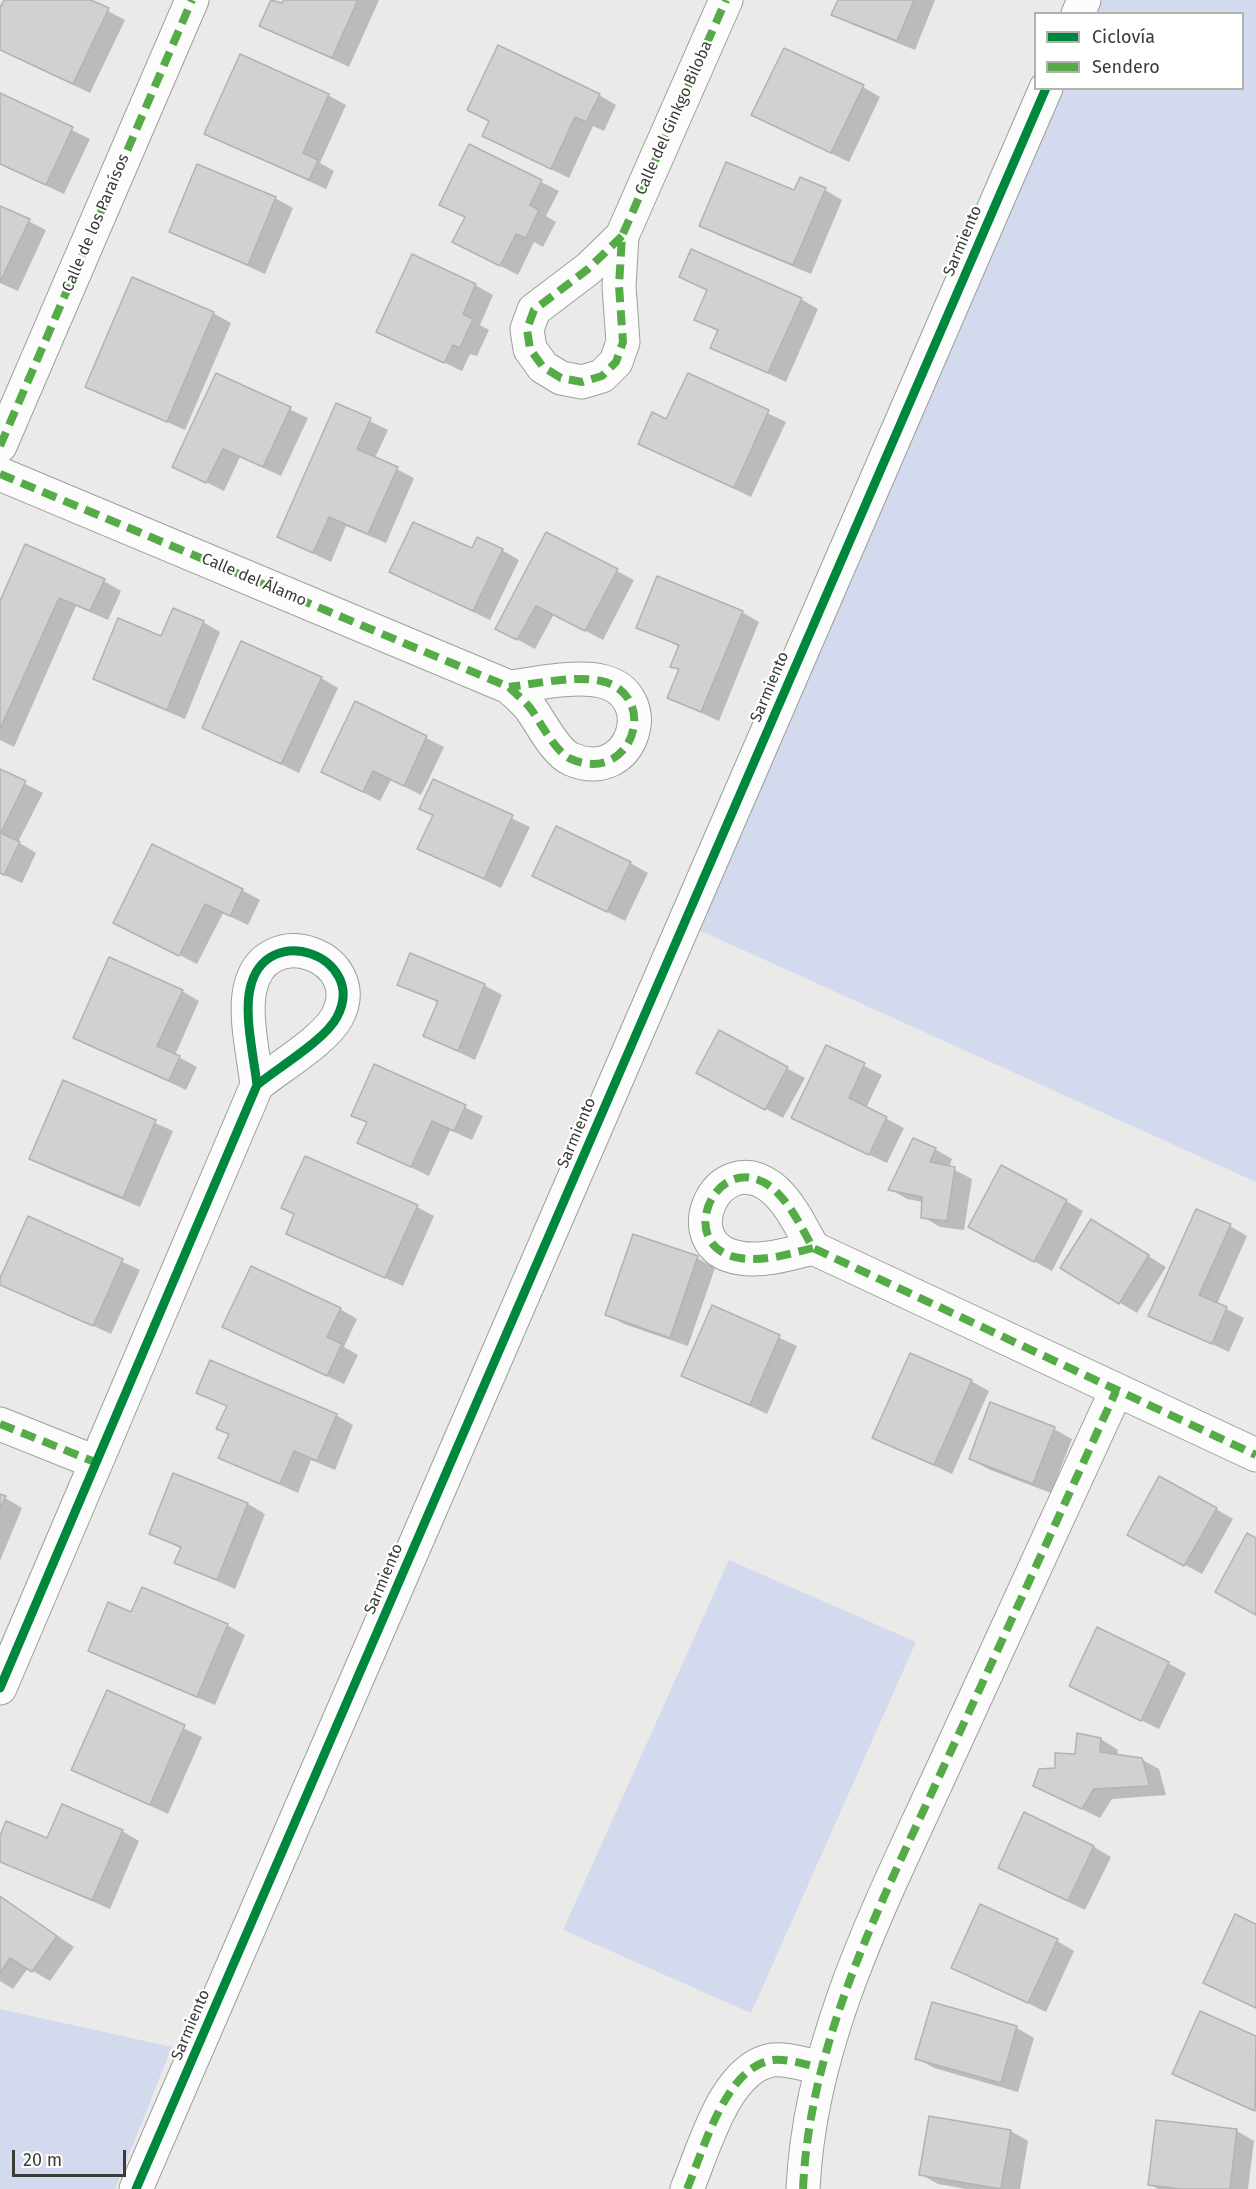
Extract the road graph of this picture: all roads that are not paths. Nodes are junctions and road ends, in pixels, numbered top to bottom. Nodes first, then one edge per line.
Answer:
1 (192, 0) edge
2 (726, 0) edge
3 (1045, 90) edge
4 (622, 236) dead end
5 (0, 446) edge
6 (0, 474) edge
7 (509, 687) dead end
8 (257, 1085) dead end
9 (813, 1248) dead end
10 (1116, 1391) junction
11 (0, 1424) edge
12 (1256, 1455) edge
13 (95, 1462) junction
14 (0, 1688) edge
15 (822, 2068) junction
16 (136, 2189) edge
17 (687, 2189) edge
18 (803, 2189) edge

1 - 5 street, Calle de los Paraísos
2 - 4 street, Calle del Ginkgo Biloba
3 - 16 street, Sarmiento
6 - 7 street, Calle del Álamo
8 - 13 street
9 - 10 street
10 - 12 street
10 - 15 street
11 - 13 street
13 - 14 street
15 - 17 street
15 - 18 street

